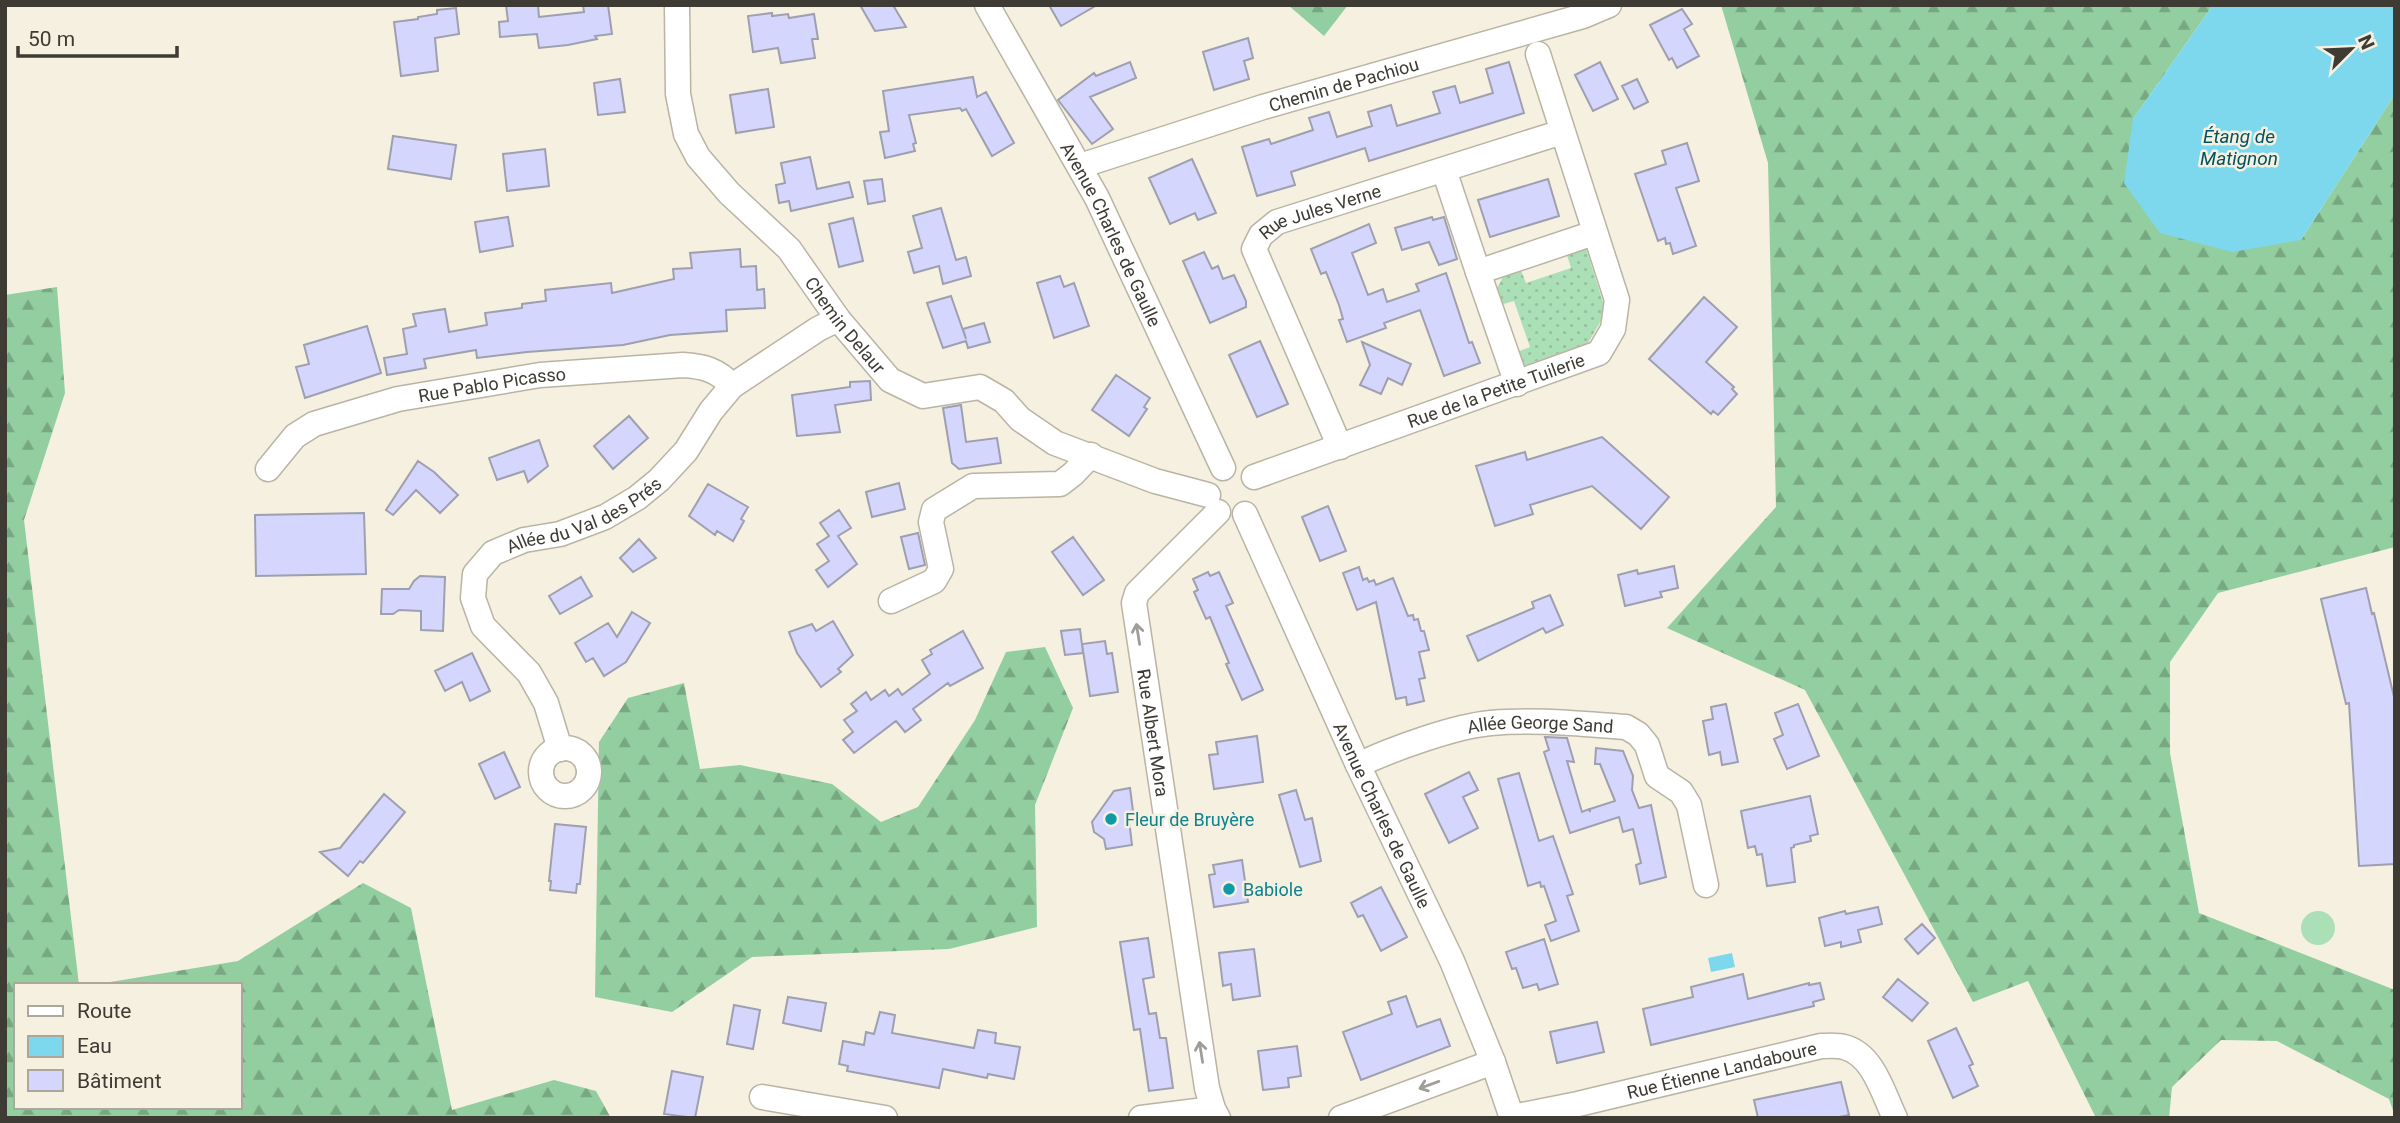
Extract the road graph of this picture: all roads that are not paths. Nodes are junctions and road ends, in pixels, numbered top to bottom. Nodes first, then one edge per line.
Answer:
1 (677, 5) edge
2 (987, 5) edge
3 (1609, 5) edge
4 (1538, 54) dead end
5 (1562, 132) junction
6 (1080, 166) junction
7 (1444, 170) junction
8 (1594, 233) junction
9 (1478, 272) junction
10 (838, 319) junction
11 (1517, 384) junction
12 (732, 386) junction
13 (1340, 447) junction
14 (1091, 455) junction
15 (268, 468) dead end
16 (1223, 468) junction
17 (1254, 477) junction
18 (1213, 503) junction
19 (1245, 514) junction
20 (891, 601) dead end
21 (560, 749) dead end
22 (1358, 765) junction
23 (1706, 885) dead end
24 (1493, 1062) junction
25 (762, 1097) dead end
26 (1216, 1114) edge
27 (1512, 1117) edge
28 (886, 1118) edge
29 (1142, 1118) edge
30 (1341, 1118) edge
31 (1895, 1118) edge

1 - 10 street, Chemin Delaur
2 - 6 street, Avenue Charles de Gaulle
3 - 6 street, Chemin de Pachiou
4 - 5 street, Rue de la Petite Tuilerie
5 - 7 street, Rue Jules Verne
5 - 8 street, Rue de la Petite Tuilerie
6 - 16 street, Avenue Charles de Gaulle
7 - 9 street
7 - 13 street, Rue Jules Verne
8 - 9 street
8 - 11 street, Rue de la Petite Tuilerie
9 - 11 street
10 - 12 street, Allée du Val des Prés
10 - 14 street, Chemin Delaur
11 - 13 street, Rue de la Petite Tuilerie
12 - 15 street, Rue Pablo Picasso
12 - 21 street, Allée du Val des Prés
13 - 17 street, Rue de la Petite Tuilerie
14 - 18 street, Chemin Delaur
14 - 20 street
16 - 17 street
16 - 18 street
17 - 19 street
18 - 19 street
26 -> 18 street, Rue Albert Mora
19 - 22 street, Avenue Charles de Gaulle
22 - 23 street, Allée George Sand
22 - 24 street, Avenue Charles de Gaulle
24 - 27 street, Avenue Charles de Gaulle
24 -> 30 street
25 - 28 street
26 - 29 street, Rue Albert Mora
27 - 31 street, Rue Étienne Landaboure

